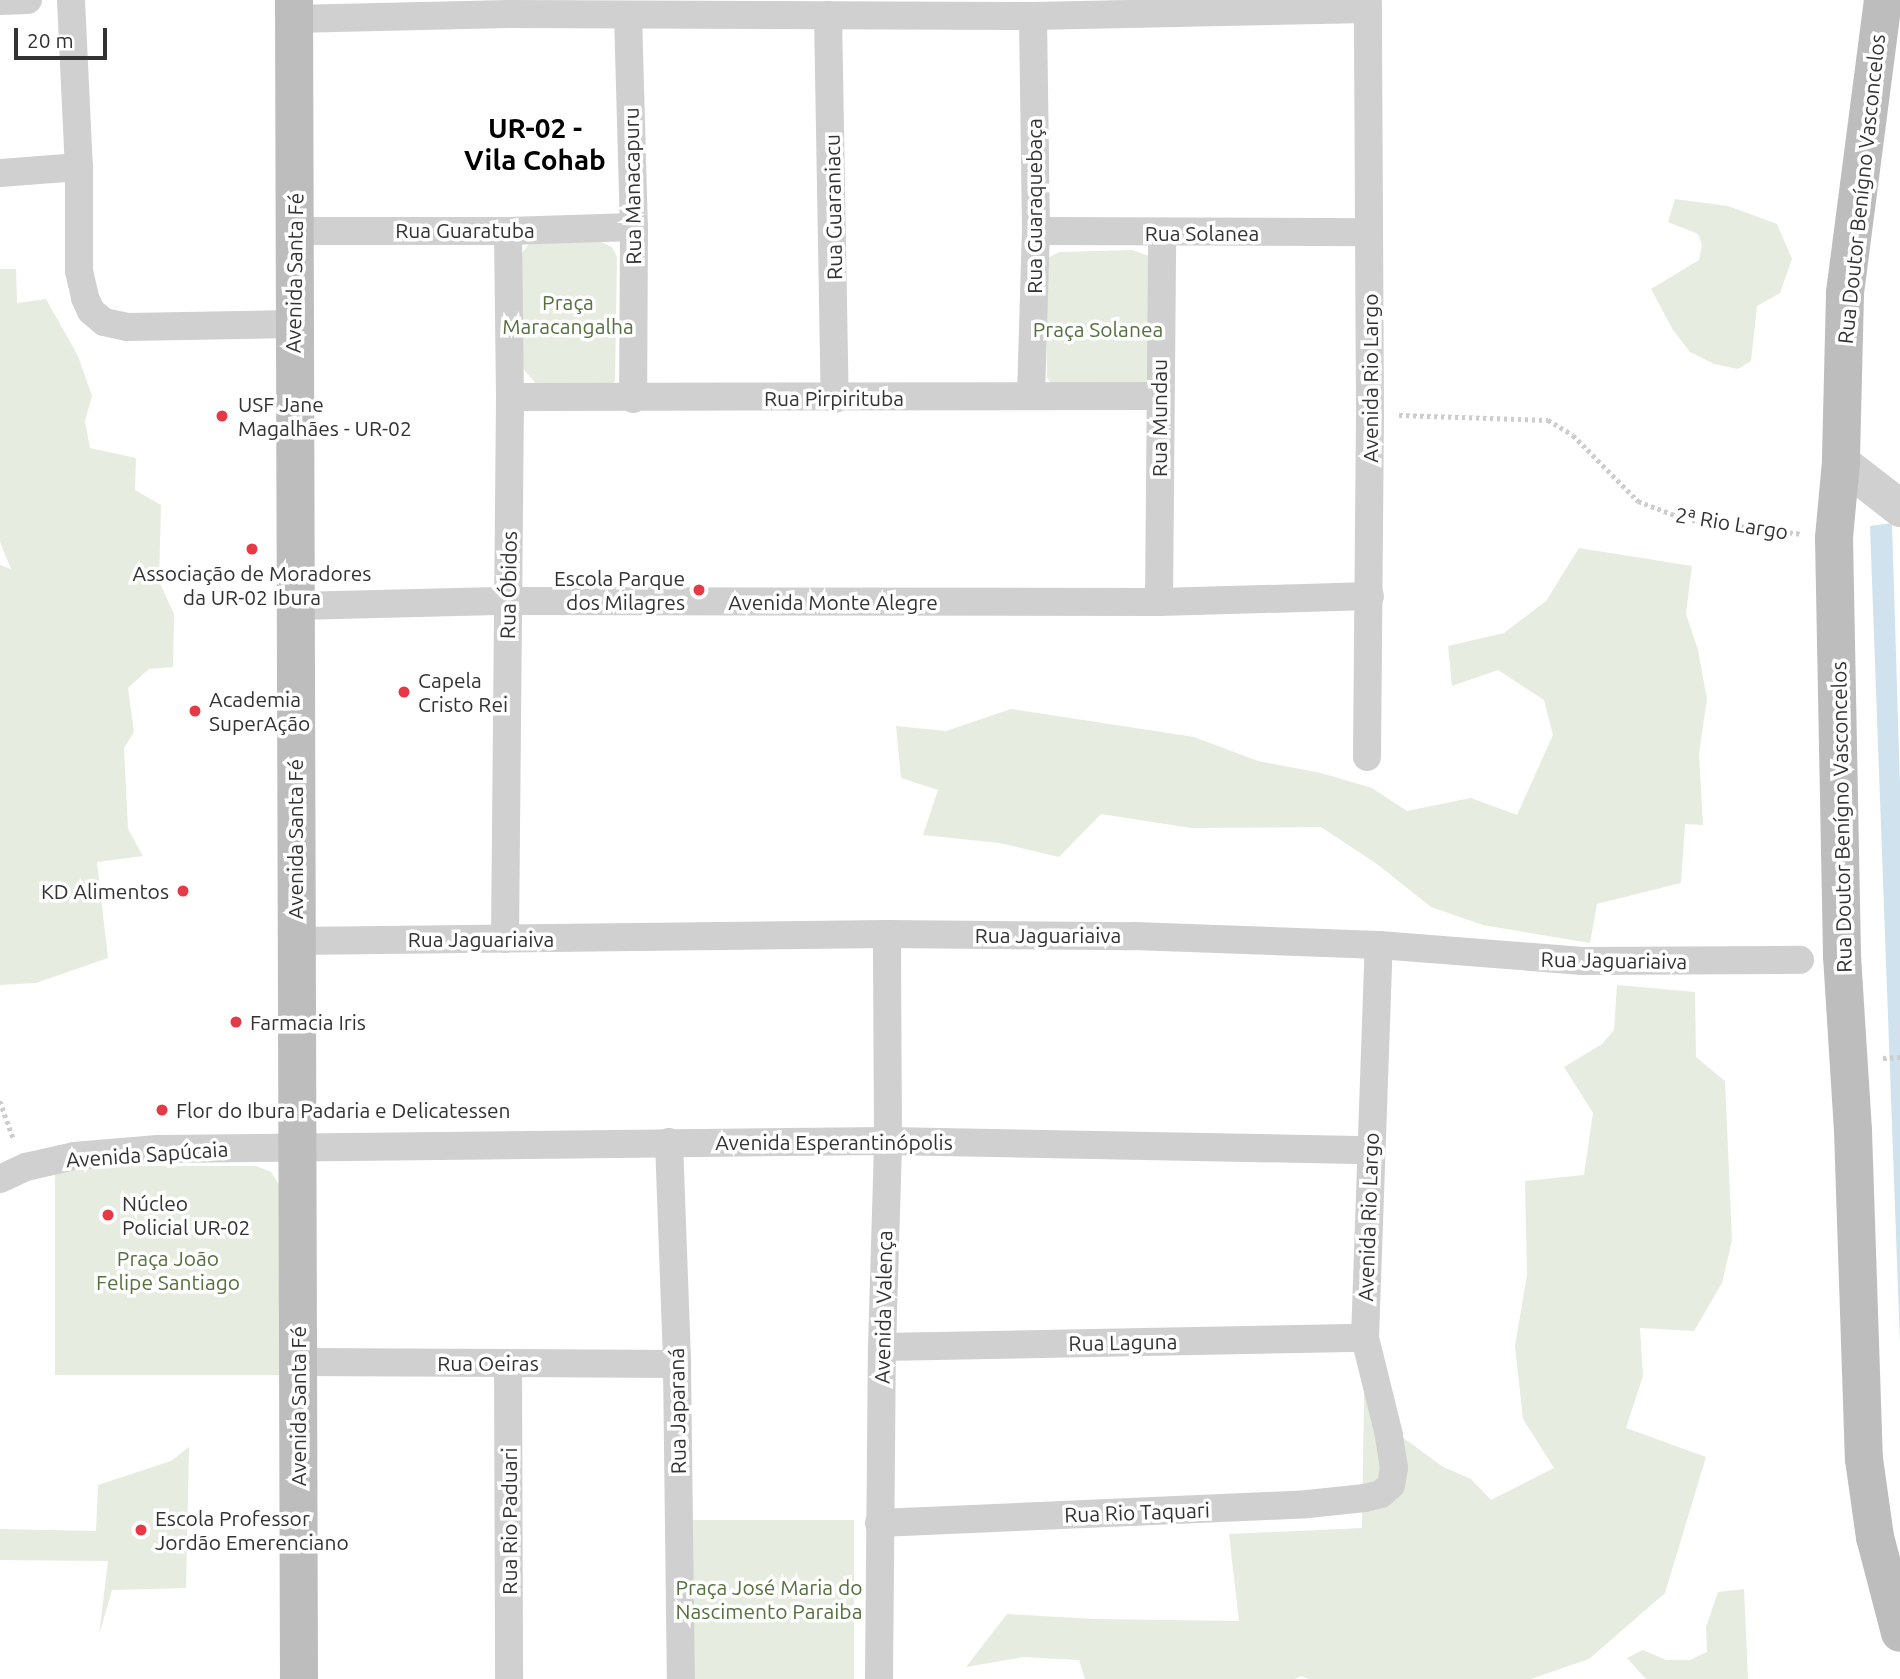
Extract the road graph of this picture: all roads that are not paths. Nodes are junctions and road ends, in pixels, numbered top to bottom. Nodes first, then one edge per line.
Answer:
1 (28, 0) edge
2 (71, 0) edge
3 (1883, 0) edge
4 (0, 1) edge
5 (1368, 5) edge
6 (508, 7) edge
7 (1161, 7) edge
8 (293, 9) edge
9 (628, 15) junction
10 (828, 15) junction
11 (1033, 16) junction
12 (79, 167) junction
13 (0, 173) edge
14 (634, 227) junction
15 (296, 231) junction
16 (508, 231) junction
17 (1036, 231) junction
18 (1369, 232) junction
19 (1162, 233) junction
20 (292, 324) junction
21 (1031, 396) junction
22 (1159, 396) junction
23 (510, 397) junction
24 (633, 398) junction
25 (835, 399) junction
26 (1841, 462) junction
27 (1900, 508) edge
28 (1370, 596) junction
29 (508, 601) junction
30 (1159, 602) junction
31 (296, 606) junction
32 (1367, 757) dead end
33 (887, 934) junction
34 (505, 939) junction
35 (295, 940) junction
36 (1379, 945) junction
37 (1800, 960) dead end
38 (888, 1141) junction
39 (669, 1142) junction
40 (297, 1146) junction
41 (1370, 1150) junction
42 (0, 1179) edge
43 (1365, 1338) junction
44 (881, 1347) junction
45 (299, 1362) junction
46 (508, 1363) junction
47 (677, 1364) junction
48 (1391, 1485) joint
49 (879, 1523) junction
50 (1900, 1633) edge
51 (299, 1679) edge
52 (509, 1679) edge
53 (681, 1679) edge
54 (879, 1679) edge

1 - 4 street
2 - 12 street
3 - 26 main road, Rua Doutor Benígno Vasconcelos
5 - 7 street
5 - 18 street, Avenida Rio Largo
6 - 8 street
6 - 9 street
7 - 11 street
8 - 15 main road, Avenida Santa Fé
9 - 10 street
9 - 14 street, Rua Manacapuru
10 - 11 street
10 - 25 street, Rua Guaraniacu
11 - 17 street, Rua Guaraquebaça
12 - 13 street
12 - 20 street
14 - 16 street, Rua Guaratuba
14 - 24 street, Rua Manacapuru
15 - 16 street, Rua Guaratuba
15 - 20 main road, Avenida Santa Fé
16 - 23 street, Rua Óbidos
17 - 19 street, Rua Solanea
17 - 21 street, Rua Guaraquebaça
18 - 19 street, Rua Solanea
18 - 28 street, Avenida Rio Largo
19 - 22 street, Rua Mundau
20 - 31 main road, Avenida Santa Fé
21 - 22 street, Rua Pirpirituba
21 - 25 street, Rua Pirpirituba
22 - 30 street, Rua Mundau
23 - 24 street, Rua Pirpirituba
23 - 29 street, Rua Óbidos
24 - 25 street, Rua Pirpirituba
26 - 27 street
26 - 50 main road, Rua Doutor Benígno Vasconcelos
28 - 30 street, Avenida Monte Alegre
28 - 32 street, Avenida Rio Largo
29 - 30 street, Avenida Monte Alegre
29 - 31 street, Avenida Monte Alegre
29 - 34 street, Rua Óbidos
31 - 35 main road, Avenida Santa Fé
33 - 34 street, Rua Jaguariaiva
33 - 36 street, Rua Jaguariaiva
33 - 38 street, Avenida Valença
34 - 35 street, Rua Jaguariaiva
35 - 40 main road, Avenida Santa Fé
36 - 37 street, Rua Jaguariaiva
36 - 41 street, Avenida Rio Largo
38 - 39 street, Avenida Esperantinópolis
38 - 41 street, Avenida Esperantinópolis
38 - 44 street, Avenida Valença
39 - 40 street, Avenida Esperantinópolis
39 - 47 street, Rua Japaraná
40 - 42 street, Avenida Sapúcaia
40 - 45 main road, Avenida Santa Fé
41 - 43 street, Avenida Rio Largo
43 - 44 street, Rua Laguna
43 - 48 street, Avenida Rio Largo
44 - 49 street, Avenida Valença
45 - 46 street, Rua Oeiras
45 - 51 main road, Avenida Santa Fé
46 - 47 street, Rua Oeiras
46 - 52 street, Rua Rio Paduari
47 - 53 street, Rua Japaraná
48 - 49 street, Rua Rio Taquari
49 - 54 street, Avenida Valença

